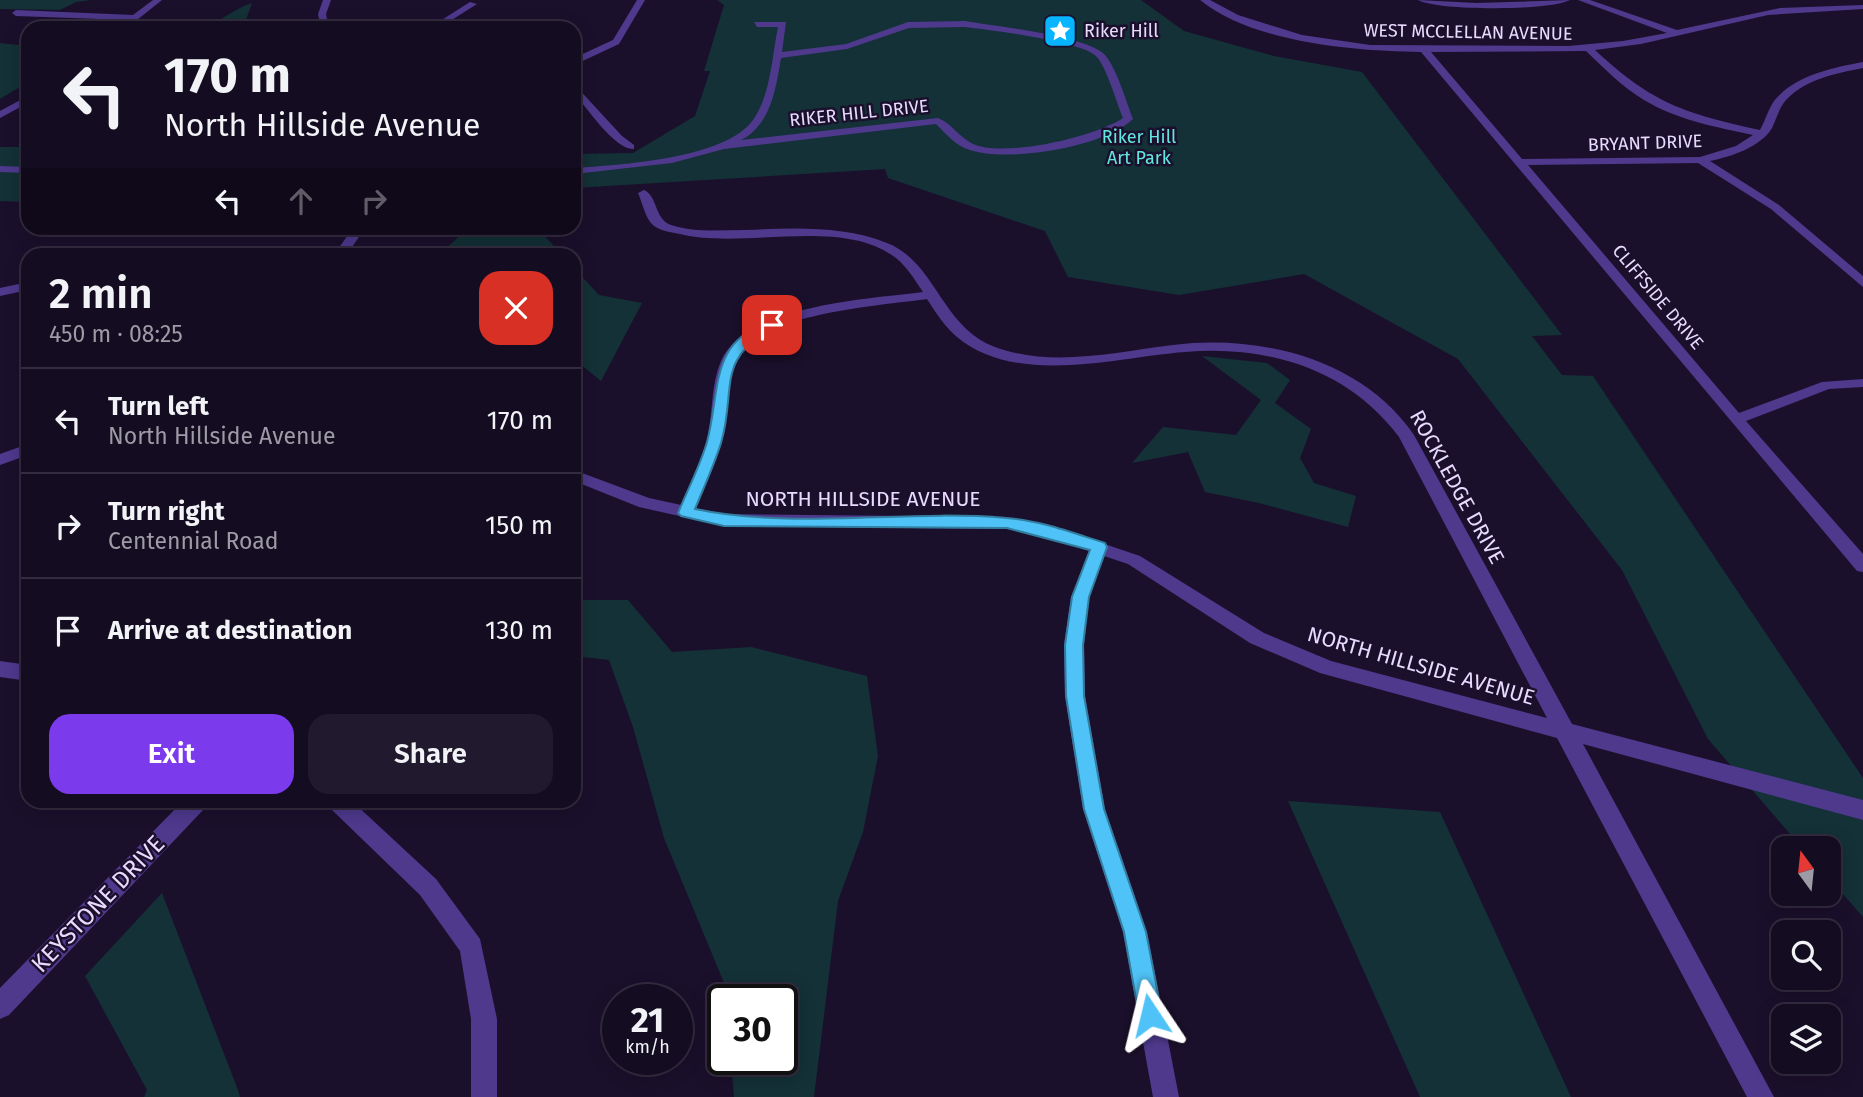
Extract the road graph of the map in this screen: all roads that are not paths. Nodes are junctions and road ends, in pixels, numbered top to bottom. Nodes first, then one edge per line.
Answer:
1 (158, 0) edge
2 (327, 0) edge
3 (641, 0) edge
4 (1204, 0) edge
5 (1422, 0) edge
6 (1566, 0) edge
7 (1582, 0) edge
8 (473, 4) dead end
9 (1863, 7) edge
10 (16, 13) dead end
11 (133, 18) junction
12 (130, 21) edge
13 (321, 21) edge
14 (445, 21) edge
15 (757, 24) dead end
16 (1676, 33) junction
17 (1588, 48) junction
18 (1425, 51) junction
19 (776, 56) junction
20 (581, 59) edge
21 (1863, 65) edge
22 (581, 95) edge
23 (21, 104) edge
24 (0, 115) edge
25 (1762, 134) junction
26 (630, 146) dead end
27 (721, 146) junction
28 (1700, 160) junction
29 (1518, 162) junction
30 (0, 169) edge
31 (21, 170) edge
32 (581, 170) edge
33 (644, 193) dead end
34 (1863, 283) edge
35 (21, 288) edge
36 (0, 292) edge
37 (930, 295) junction
38 (1863, 383) edge
39 (1736, 419) junction
40 (21, 452) edge
41 (0, 460) edge
42 (581, 478) edge
43 (686, 513) junction
44 (1099, 547) junction
45 (1863, 566) edge
46 (0, 669) edge
47 (21, 672) edge
48 (1563, 730) junction
49 (190, 808) edge
50 (345, 808) edge
51 (1863, 810) edge
52 (0, 1006) edge
53 (484, 1097) edge
54 (1166, 1097) edge
55 (1761, 1097) edge

1 - 11 street
2 - 13 street
3 - 20 street
4 - 18 street, WEST MCCLELLAN AVENUE
5 - 6 street
7 - 16 street
8 - 14 street
9 - 16 street, WEST MCCLELLAN AVENUE
10 - 11 street
11 - 12 street
15 - 19 street, RIKER HILL DRIVE
16 - 17 street, WEST MCCLELLAN AVENUE
17 - 18 street, WEST MCCLELLAN AVENUE
17 - 25 street
18 - 29 street, CLIFFSIDE DRIVE
19 - 27 street, RIKER HILL DRIVE
19 - 27 street, RIKER HILL DRIVE
21 - 25 street
22 - 26 street
23 - 24 street
25 - 28 street, BRYANT DRIVE
27 - 32 street, RIKER HILL DRIVE
28 - 29 street, BRYANT DRIVE
28 - 34 street
29 - 39 street, CLIFFSIDE DRIVE
30 - 31 street
33 - 37 street, ROCKLEDGE DRIVE
35 - 36 street
37 - 43 street
37 - 48 street, ROCKLEDGE DRIVE
38 - 39 street
39 - 45 street, CLIFFSIDE DRIVE
40 - 41 street
42 - 43 street, NORTH HILLSIDE AVENUE
43 - 44 street, NORTH HILLSIDE AVENUE
44 - 48 street, NORTH HILLSIDE AVENUE
44 - 54 street
46 - 47 street
48 - 51 street, NORTH HILLSIDE AVENUE
48 - 55 street, ROCKLEDGE DRIVE
49 - 52 street, KEYSTONE DRIVE
50 - 53 street

